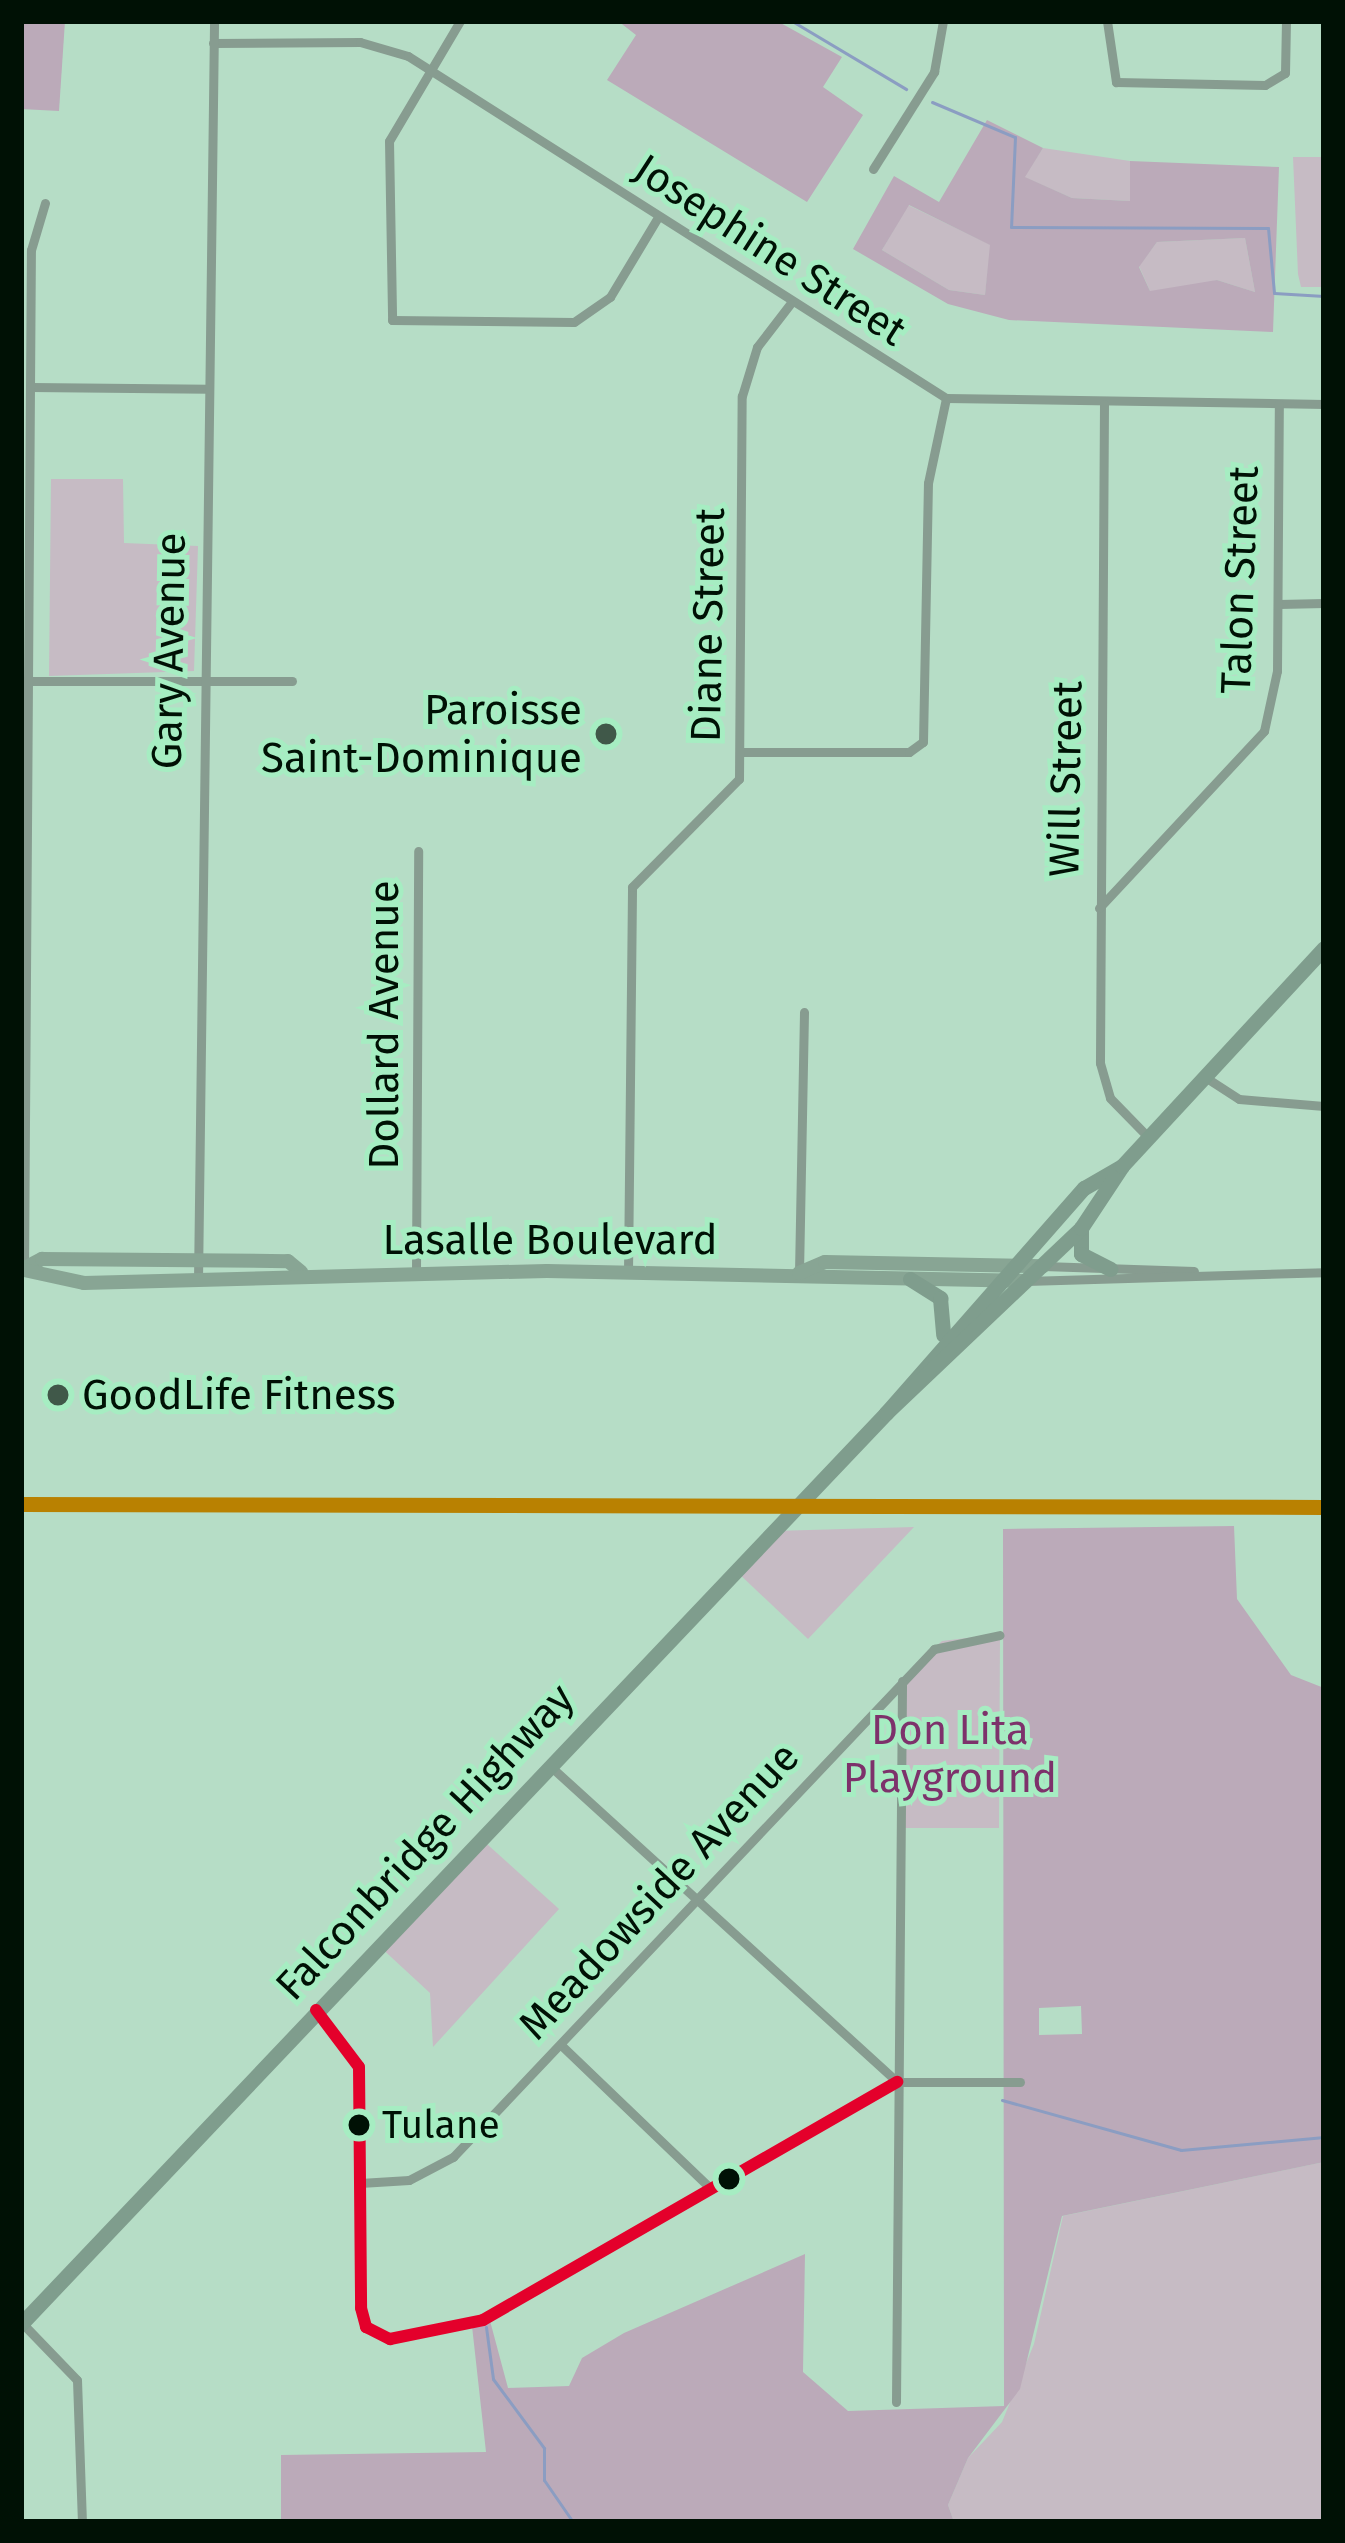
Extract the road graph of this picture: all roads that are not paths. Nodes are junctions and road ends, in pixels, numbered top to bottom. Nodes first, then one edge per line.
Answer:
1 (214, 21) edge
2 (460, 21) edge
3 (943, 21) edge
4 (1107, 21) edge
5 (1286, 21) edge
6 (213, 44) junction
7 (429, 68) junction
8 (872, 169) dead end
9 (45, 203) dead end
10 (658, 217) junction
11 (790, 304) junction
12 (31, 387) junction
13 (208, 388) junction
14 (946, 398) junction
15 (1104, 404) junction
16 (1279, 404) junction
17 (1324, 404) edge
18 (1324, 603) edge
19 (1279, 604) junction
20 (24, 681) edge
21 (200, 681) junction
22 (292, 681) dead end
23 (740, 752) junction
24 (418, 850) dead end
25 (1098, 909) junction
26 (1324, 948) edge
27 (804, 1012) dead end
28 (1205, 1077) junction
29 (1324, 1106) edge
30 (1148, 1137) junction
31 (1122, 1166) junction
32 (1081, 1228) junction
33 (199, 1261) junction
34 (1012, 1264) junction
35 (1043, 1266) junction
36 (1109, 1269) junction
37 (22, 1270) edge
38 (301, 1272) junction
39 (416, 1272) junction
40 (1324, 1272) edge
41 (628, 1273) junction
42 (799, 1273) junction
43 (1205, 1273) junction
44 (910, 1279) junction
45 (997, 1281) junction
46 (1026, 1281) junction
47 (198, 1282) junction
48 (942, 1339) junction
49 (886, 1413) junction
50 (1000, 1635) dead end
51 (902, 1681) junction
52 (548, 1763) junction
53 (694, 1901) junction
54 (316, 2010) junction
55 (561, 2045) junction
56 (897, 2082) junction
57 (1020, 2082) dead end
58 (360, 2183) junction
59 (710, 2188) junction
60 (22, 2324) edge
61 (896, 2402) dead end
62 (82, 2522) edge

1 - 6 street, Gary Avenue
2 - 7 street
3 - 8 street
4 - 5 street
6 - 7 street, Josephine Street
6 - 13 street, Gary Avenue
7 - 10 street, Josephine Street
7 - 10 street
9 - 12 street
10 - 11 street, Josephine Street
11 - 14 street, Josephine Street
11 - 23 street, Diane Street
12 - 13 street
12 - 20 street
13 - 21 street, Gary Avenue
14 - 15 street, Josephine Street
14 - 23 street
15 - 16 street, Josephine Street
15 - 25 street, Will Street
16 - 17 street, Josephine Street
16 - 19 street, Talon Street
18 - 19 street
19 - 25 street, Talon Street
20 - 21 street
20 - 37 street
21 - 22 street
21 - 33 street, Gary Avenue
23 - 41 street, Diane Street
24 - 39 street, Dollard Avenue
25 - 30 street, Will Street
26 - 28 main road, Falconbridge Highway
27 - 42 street
28 - 29 street
28 - 30 main road, Falconbridge Highway
30 - 31 main road, Falconbridge Highway
31 - 32 main road, Falconbridge Highway
31 - 34 main road, Falconbridge Highway
32 - 35 main road, Falconbridge Highway
32 - 36 main road
33 - 37 main road, Lasalle Boulevard
33 - 38 main road, Lasalle Boulevard
33 - 47 street, Gary Avenue
34 - 35 main road, Lasalle Boulevard
34 - 42 main road, Lasalle Boulevard
34 - 45 main road, Falconbridge Highway
35 - 36 street, Lasalle Boulevard
35 - 46 main road, Falconbridge Highway
36 - 43 street, Lasalle Boulevard
37 - 47 main road, Lasalle Boulevard
38 - 39 main road, Lasalle Boulevard
38 - 47 main road, Lasalle Boulevard
39 - 41 main road, Lasalle Boulevard
40 - 43 street, Lasalle Boulevard
41 - 42 main road, Lasalle Boulevard
42 - 44 main road, Lasalle Boulevard
43 - 46 street, Lasalle Boulevard
44 - 45 main road, Lasalle Boulevard
44 - 48 main road
45 - 46 main road, Lasalle Boulevard
45 - 48 main road, Falconbridge Highway
46 - 49 main road, Falconbridge Highway
48 - 49 main road, Falconbridge Highway
49 - 52 main road, Falconbridge Highway
50 - 51 street, Meadowside Avenue
51 - 53 street, Meadowside Avenue
51 - 56 street
52 - 53 street
52 - 54 main road, Falconbridge Highway
53 - 55 street, Meadowside Avenue
53 - 56 street
54 - 58 street
54 - 60 main road, Falconbridge Highway
55 - 58 street, Meadowside Avenue
55 - 59 street
56 - 57 street
56 - 59 street
56 - 61 street
58 - 59 street
60 - 62 street

